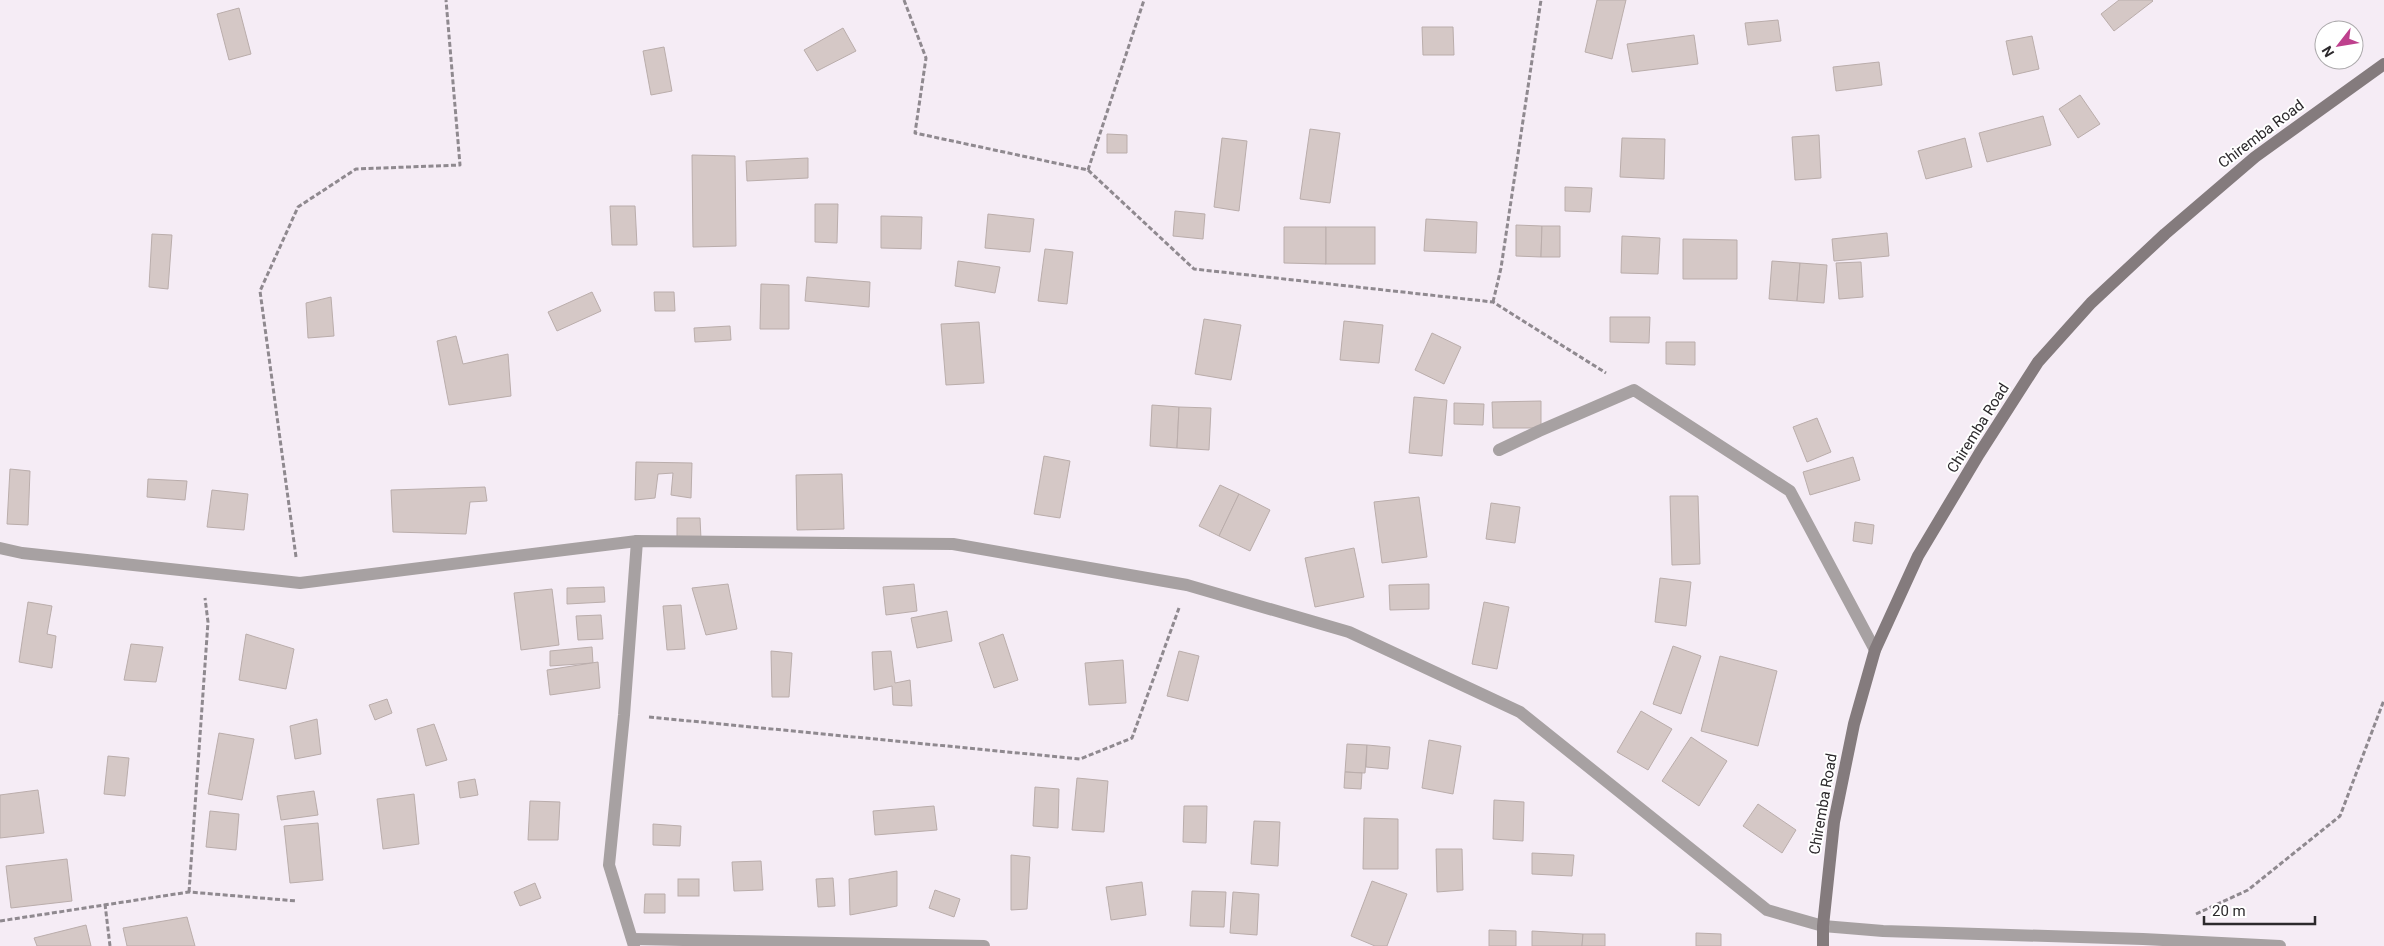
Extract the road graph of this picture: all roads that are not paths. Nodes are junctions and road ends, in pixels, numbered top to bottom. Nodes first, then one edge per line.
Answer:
1 (2384, 64) edge
2 (1499, 450) dead end
3 (637, 541) junction
4 (0, 548) edge
5 (1876, 650) junction
6 (1823, 926) junction
7 (633, 942) edge
8 (984, 946) edge
9 (1823, 946) edge
10 (2280, 946) edge

1 - 5 main road, Chiremba Road
2 - 5 street
3 - 4 street
3 - 6 street
3 - 7 street
5 - 6 main road, Chiremba Road
6 - 9 main road, Chiremba Road
6 - 10 street
7 - 8 street

